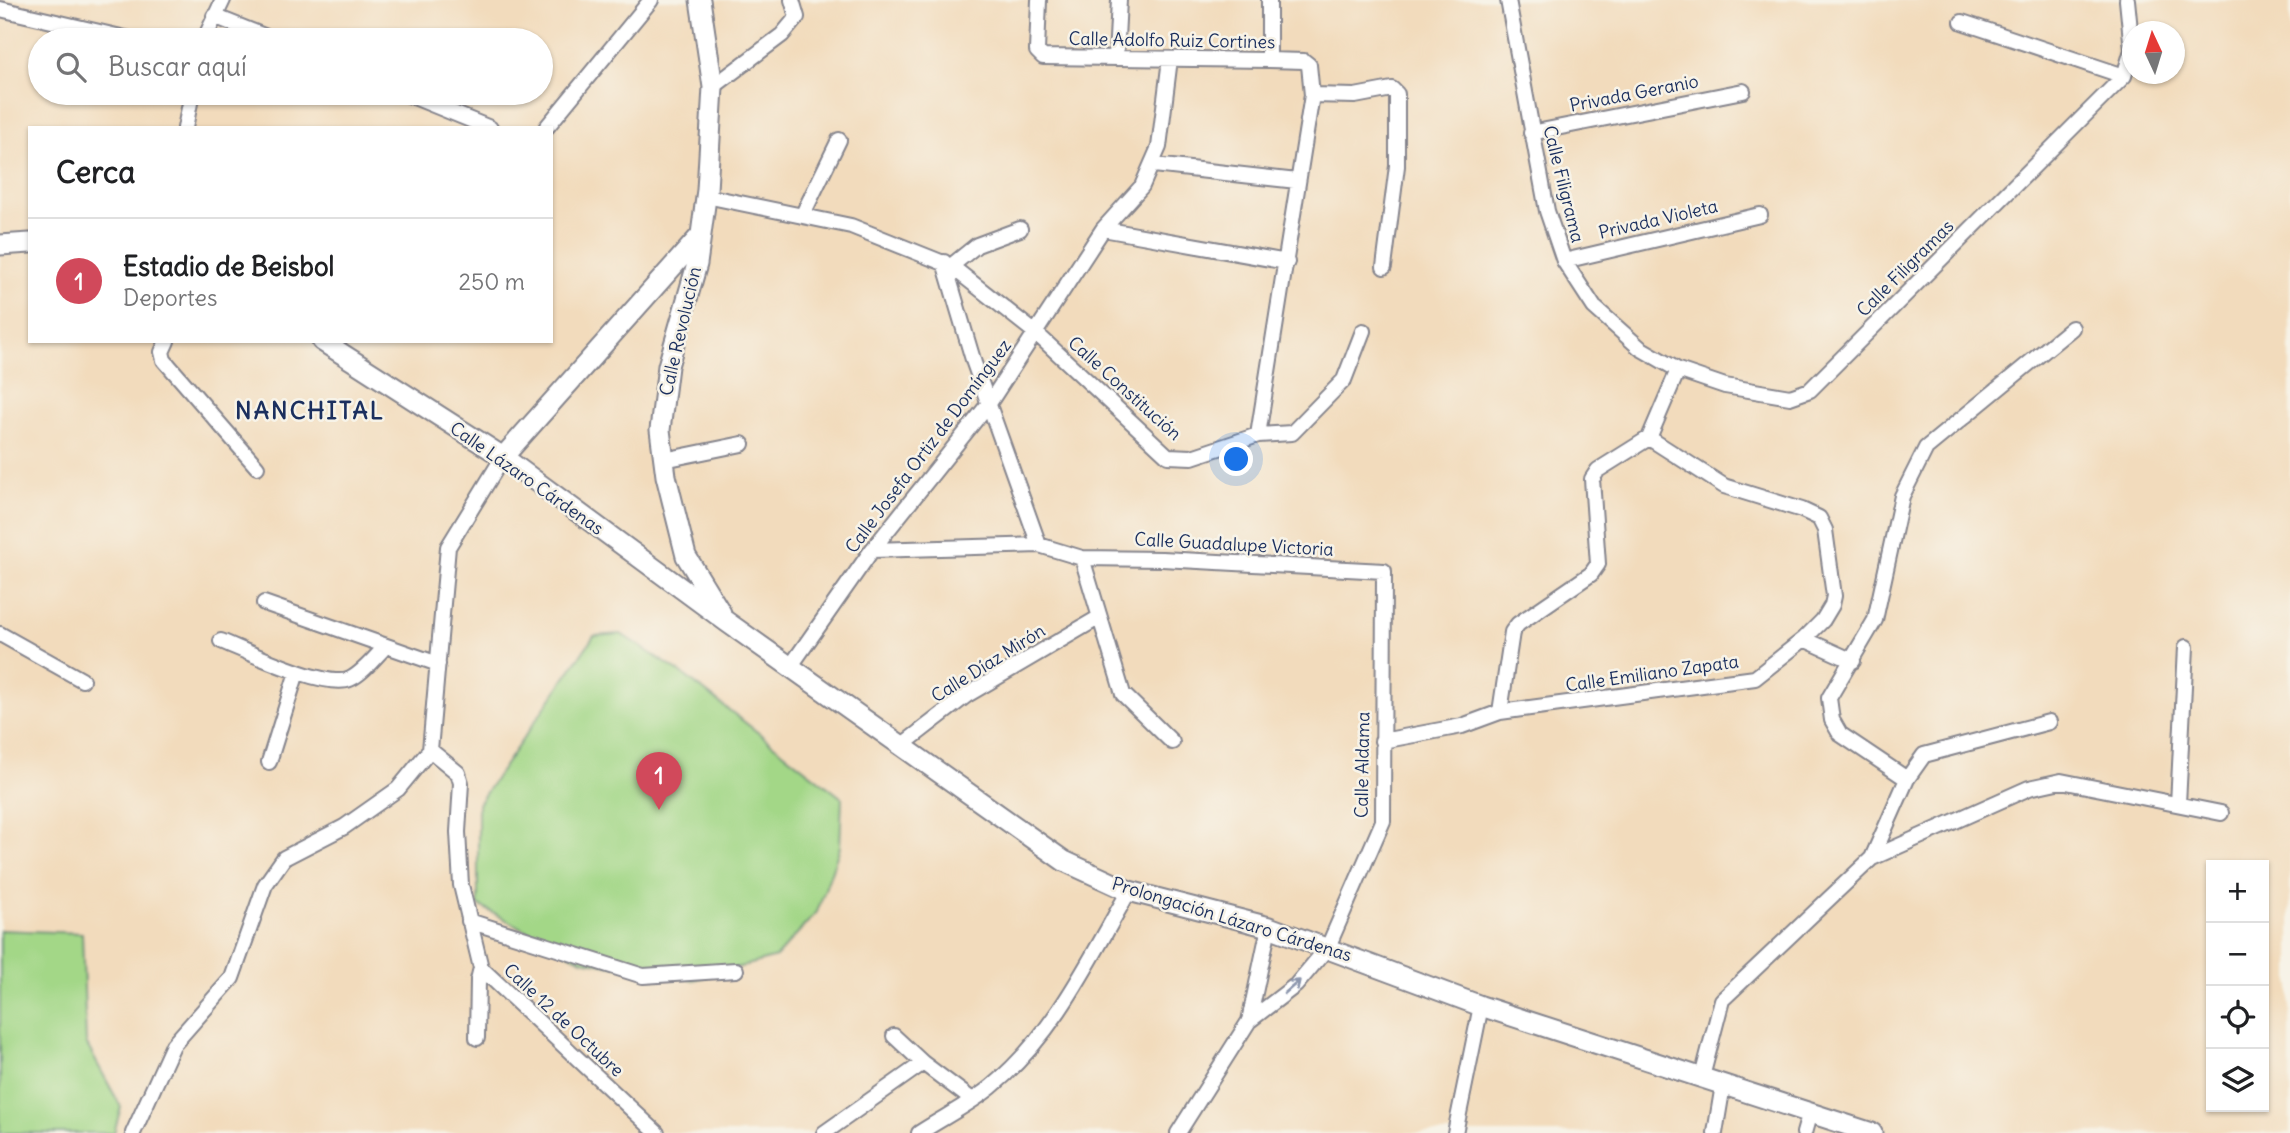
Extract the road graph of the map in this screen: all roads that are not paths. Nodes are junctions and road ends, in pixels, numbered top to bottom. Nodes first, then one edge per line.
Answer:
1 (223, 0) edge
2 (651, 0) edge
3 (700, 0) edge
4 (792, 0) edge
5 (1039, 0) edge
6 (1119, 0) edge
7 (1269, 0) edge
8 (1507, 0) edge
9 (2127, 0) edge
10 (0, 9) edge
11 (214, 16) junction
12 (2129, 21) edge
13 (1962, 22) dead end
14 (82, 28) edge
15 (209, 28) edge
16 (244, 28) edge
17 (1116, 58) junction
18 (1170, 59) junction
19 (1269, 60) junction
20 (2122, 75) edge
21 (2122, 78) edge
22 (713, 87) junction
23 (1744, 90) dead end
24 (1312, 95) junction
25 (190, 105) edge
26 (433, 105) edge
27 (185, 126) edge
28 (485, 126) edge
29 (548, 126) edge
30 (1531, 133) junction
31 (839, 140) dead end
32 (1154, 165) junction
33 (1297, 181) junction
34 (706, 196) junction
35 (803, 214) junction
36 (1760, 215) dead end
37 (1020, 229) dead end
38 (1102, 229) junction
39 (700, 236) junction
40 (28, 243) edge
41 (0, 245) edge
42 (1563, 261) junction
43 (1287, 262) junction
44 (947, 265) junction
45 (1384, 267) dead end
46 (2071, 328) dead end
47 (1363, 331) dead end
48 (1037, 334) junction
49 (166, 343) edge
50 (325, 343) edge
51 (1678, 370) junction
52 (990, 402) junction
53 (1258, 435) junction
54 (1649, 438) junction
55 (742, 444) dead end
56 (503, 457) junction
57 (664, 460) junction
58 (257, 467) dead end
59 (1039, 545) junction
60 (872, 550) junction
61 (1082, 558) junction
62 (1384, 571) joint
63 (264, 603) dead end
64 (1098, 618) junction
65 (727, 622) junction
66 (0, 634) edge
67 (1804, 639) junction
68 (221, 641) dead end
69 (386, 646) junction
70 (2186, 648) dead end
71 (1853, 662) junction
72 (438, 664) junction
73 (790, 667) junction
74 (297, 672) junction
75 (82, 680) dead end
76 (1500, 712) junction
77 (2049, 723) dead end
78 (1382, 741) junction
79 (1172, 742) dead end
80 (901, 746) junction
81 (430, 750) junction
82 (269, 762) dead end
83 (1908, 779) junction
84 (2178, 804) junction
85 (2221, 813) dead end
86 (1872, 858) junction
87 (1129, 891) junction
88 (469, 921) junction
89 (1269, 927) junction
90 (1328, 947) junction
91 (481, 968) junction
92 (736, 970) dead end
93 (1482, 1006) junction
94 (1249, 1021) junction
95 (894, 1036) dead end
96 (477, 1038) dead end
97 (923, 1063) junction
98 (1702, 1077) junction
99 (1724, 1085) junction
100 (971, 1099) junction
101 (1810, 1112) junction
102 (133, 1133) edge
103 (657, 1133) edge
104 (824, 1133) edge
105 (919, 1133) edge
106 (1178, 1133) edge
107 (1455, 1133) edge
108 (1715, 1133) edge
109 (1804, 1133) edge
110 (1872, 1133) edge

1 - 11 street
2 - 29 street
3 - 22 main road, Calle Revolución
4 - 22 street
5 - 17 street, Calle Adolfo Ruiz Cortines
6 - 17 street
7 - 19 street
8 - 30 street, Calle Filigrama
9 - 12 street
10 - 14 street
11 - 15 street
11 - 16 street
13 - 20 street
17 - 18 street, Calle Adolfo Ruiz Cortines
18 - 19 street, Calle Adolfo Ruiz Cortines
18 - 32 street, Calle Josefa Ortiz de Domínguez
19 - 24 street, Calle Adolfo Ruiz Cortines
21 - 51 street, Calle Filigramas
22 - 34 main road, Calle Revolución
23 - 30 street, Privada Geranio
24 - 33 street
24 - 45 street
25 - 27 street
26 - 28 street
30 - 42 street, Calle Filigrama
31 - 35 street
32 - 33 street
32 - 38 street, Calle Josefa Ortiz de Domínguez
33 - 43 street
34 - 35 street, Calle Constitución
34 - 39 main road, Calle Revolución
35 - 44 street, Calle Constitución
36 - 42 street, Privada Violeta
37 - 44 street
38 - 43 street
38 - 48 street, Calle Josefa Ortiz de Domínguez
39 - 56 main road, Calle Revolución
39 - 57 main road, Calle Revolución
40 - 41 main road
42 - 51 street, Calle Filigrama
43 - 53 street
44 - 48 street, Calle Constitución
44 - 52 street
46 - 71 street
47 - 53 street, Calle Constitución
48 - 52 street, Calle Josefa Ortiz de Domínguez
48 - 53 street, Calle Constitución
49 - 58 street
50 - 56 main road, Calle Lázaro Cárdenas
51 - 54 street
52 - 59 street
52 - 60 street, Calle Josefa Ortiz de Domínguez
54 - 67 street, Calle Emiliano Zapata
54 - 76 street
55 - 57 street
56 - 65 main road, Calle Lázaro Cárdenas
56 - 72 street
57 - 65 main road, Calle Revolución
59 - 60 street
59 - 61 street, Calle Guadalupe Victoria
60 - 73 street, Calle Josefa Ortiz de Domínguez
61 - 62 street, Calle Guadalupe Victoria
61 - 64 street
62 - 78 street, Calle Aldama
63 - 69 street
64 - 79 street
64 - 80 street, Calle Díaz Mirón
65 - 73 main road, Prolongación Lázaro Cárdenas
66 - 75 street
67 - 71 street
67 - 76 street, Calle Emiliano Zapata
68 - 74 street
69 - 72 street
69 - 74 street
70 - 84 street
71 - 83 street
72 - 81 street
73 - 80 main road, Prolongación Lázaro Cárdenas
74 - 82 street
76 - 78 street, Calle Emiliano Zapata
77 - 83 street
78 - 90 street, Calle Aldama
80 - 87 main road, Prolongación Lázaro Cárdenas
81 - 88 street
81 - 102 street
83 - 86 street
84 - 85 street
84 - 86 street
86 - 98 street
87 - 89 main road, Prolongación Lázaro Cárdenas
87 - 100 street
88 - 91 street, Calle 12 de Octubre
88 - 92 street
89 - 90 main road, Prolongación Lázaro Cárdenas
89 - 94 street
90 - 93 main road, Prolongación Lázaro Cárdenas
94 -> 90 street, Calle Aldama
91 - 96 street
91 - 103 street, Calle 12 de Octubre
93 - 98 main road, Prolongación Lázaro Cárdenas
93 - 107 street
94 - 106 street
95 - 97 street
97 - 100 street
97 - 104 street
98 - 99 main road, Prolongación Lázaro Cárdenas
99 - 101 main road, Prolongación Lázaro Cárdenas
99 - 108 street
100 - 105 street
101 - 109 street
101 - 110 main road, Prolongación Lázaro Cárdenas

